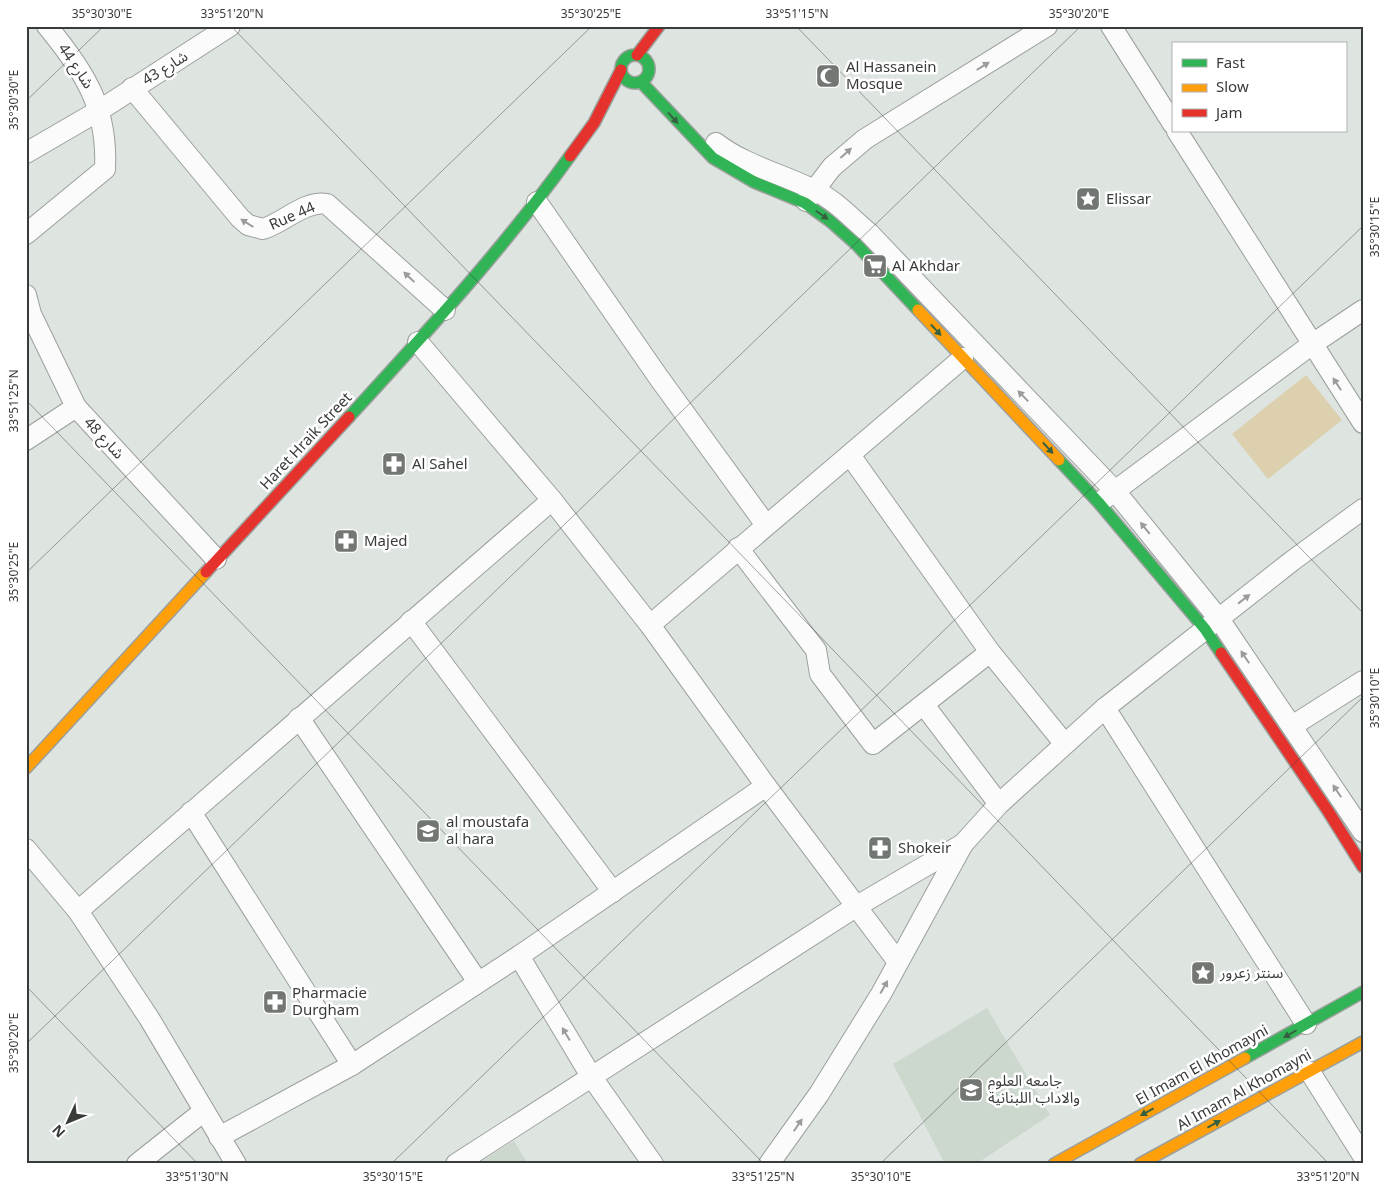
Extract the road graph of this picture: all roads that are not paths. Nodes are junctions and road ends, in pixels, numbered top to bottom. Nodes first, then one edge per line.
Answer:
1 (47, 26) edge
2 (230, 26) edge
3 (1047, 26) edge
4 (1111, 26) edge
5 (655, 28) edge
6 (637, 55) junction
7 (622, 70) junction
8 (641, 79) junction
9 (132, 88) junction
10 (100, 110) junction
11 (1172, 122) edge
12 (594, 123) junction
13 (1178, 132) edge
14 (26, 153) edge
15 (809, 196) junction
16 (537, 202) junction
17 (26, 234) edge
18 (28, 308) edge
19 (445, 310) junction
20 (1363, 310) edge
21 (418, 342) junction
22 (1311, 345) junction
23 (963, 358) junction
24 (76, 407) junction
25 (1363, 423) edge
26 (26, 440) edge
27 (850, 455) junction
28 (1107, 497) junction
29 (552, 500) junction
30 (1363, 509) edge
31 (766, 525) junction
32 (738, 548) junction
33 (216, 559) junction
34 (411, 621) junction
35 (1212, 624) junction
36 (650, 625) junction
37 (990, 652) junction
38 (1363, 681) edge
39 (924, 705) junction
40 (1106, 708) junction
41 (299, 718) junction
42 (1292, 726) junction
43 (1064, 744) junction
44 (26, 768) edge
45 (766, 786) junction
46 (999, 804) junction
47 (192, 812) junction
48 (1363, 832) edge
49 (963, 844) junction
50 (26, 849) edge
51 (1363, 867) edge
52 (613, 892) junction
53 (857, 906) junction
54 (78, 911) junction
55 (519, 956) junction
56 (898, 962) junction
57 (478, 982) junction
58 (1363, 992) edge
59 (1306, 1024) junction
60 (1363, 1042) edge
61 (352, 1065) junction
62 (1310, 1072) junction
63 (591, 1076) junction
64 (204, 1111) junction
65 (220, 1137) junction
66 (1076, 1151) junction
67 (1363, 1156) edge
68 (137, 1164) edge
69 (236, 1164) edge
70 (456, 1164) edge
71 (654, 1164) edge
72 (769, 1164) edge
73 (1054, 1164) edge
74 (1082, 1164) edge
75 (1140, 1164) edge

1 - 10 street, شارع 44
2 - 9 street, شارع 43
15 -> 3 street
4 - 11 street
5 - 6 main road
6 - 7 main road
6 - 8 main road
7 - 8 main road
7 - 12 main road, Haret Hraik Street
8 - 12 main road, Haret Hraik Street
8 - 15 street
9 - 10 street, شارع 43
19 -> 9 street, Rue 44
10 - 14 street, شارع 43
10 - 17 street
12 - 16 main road, Haret Hraik Street
13 - 22 street
15 -> 23 main road
28 -> 15 street
16 - 19 main road, Haret Hraik Street
16 - 31 street
18 - 24 street, شارع 48
19 - 21 main road, Haret Hraik Street
20 - 22 street
21 - 29 street
21 - 33 main road, Haret Hraik Street
25 -> 22 street
22 - 28 street
23 - 27 street
23 -> 28 main road
24 - 26 street
24 - 33 street, شارع 48
27 - 31 street
27 - 37 street
28 - 35 street
29 - 34 street
29 - 36 street
35 -> 30 street
31 - 32 street
32 - 36 street
32 - 39 street
33 - 44 main road, Haret Hraik Street
34 - 41 street
34 - 52 street
35 - 40 street
42 -> 35 street
35 - 51 main road
36 - 45 street
37 - 39 street
37 - 43 street
38 - 42 street
39 - 46 street
40 - 43 street
40 - 59 street
41 - 47 street
41 - 57 street
48 -> 42 street
43 - 46 street
45 - 52 street
45 - 53 street
46 - 49 street
47 - 54 street
47 - 61 street
49 - 53 street
49 - 56 street
50 - 54 street
52 - 55 street
53 - 56 street
53 - 63 street
54 - 64 street
55 - 57 street
63 -> 55 street
72 -> 56 street
57 - 61 street
58 - 59 main road, El Imam El Khomayni
59 -> 66 main road, El Imam El Khomayni
60 - 62 main road, Al Imam Al Khomayni
61 - 65 street
62 - 67 street
75 -> 62 main road, Al Imam Al Khomayni
63 - 70 street
63 - 71 street
64 - 65 street
64 - 68 street
65 - 69 street
66 - 73 main road, El Imam El Khomayni
66 - 74 main road

